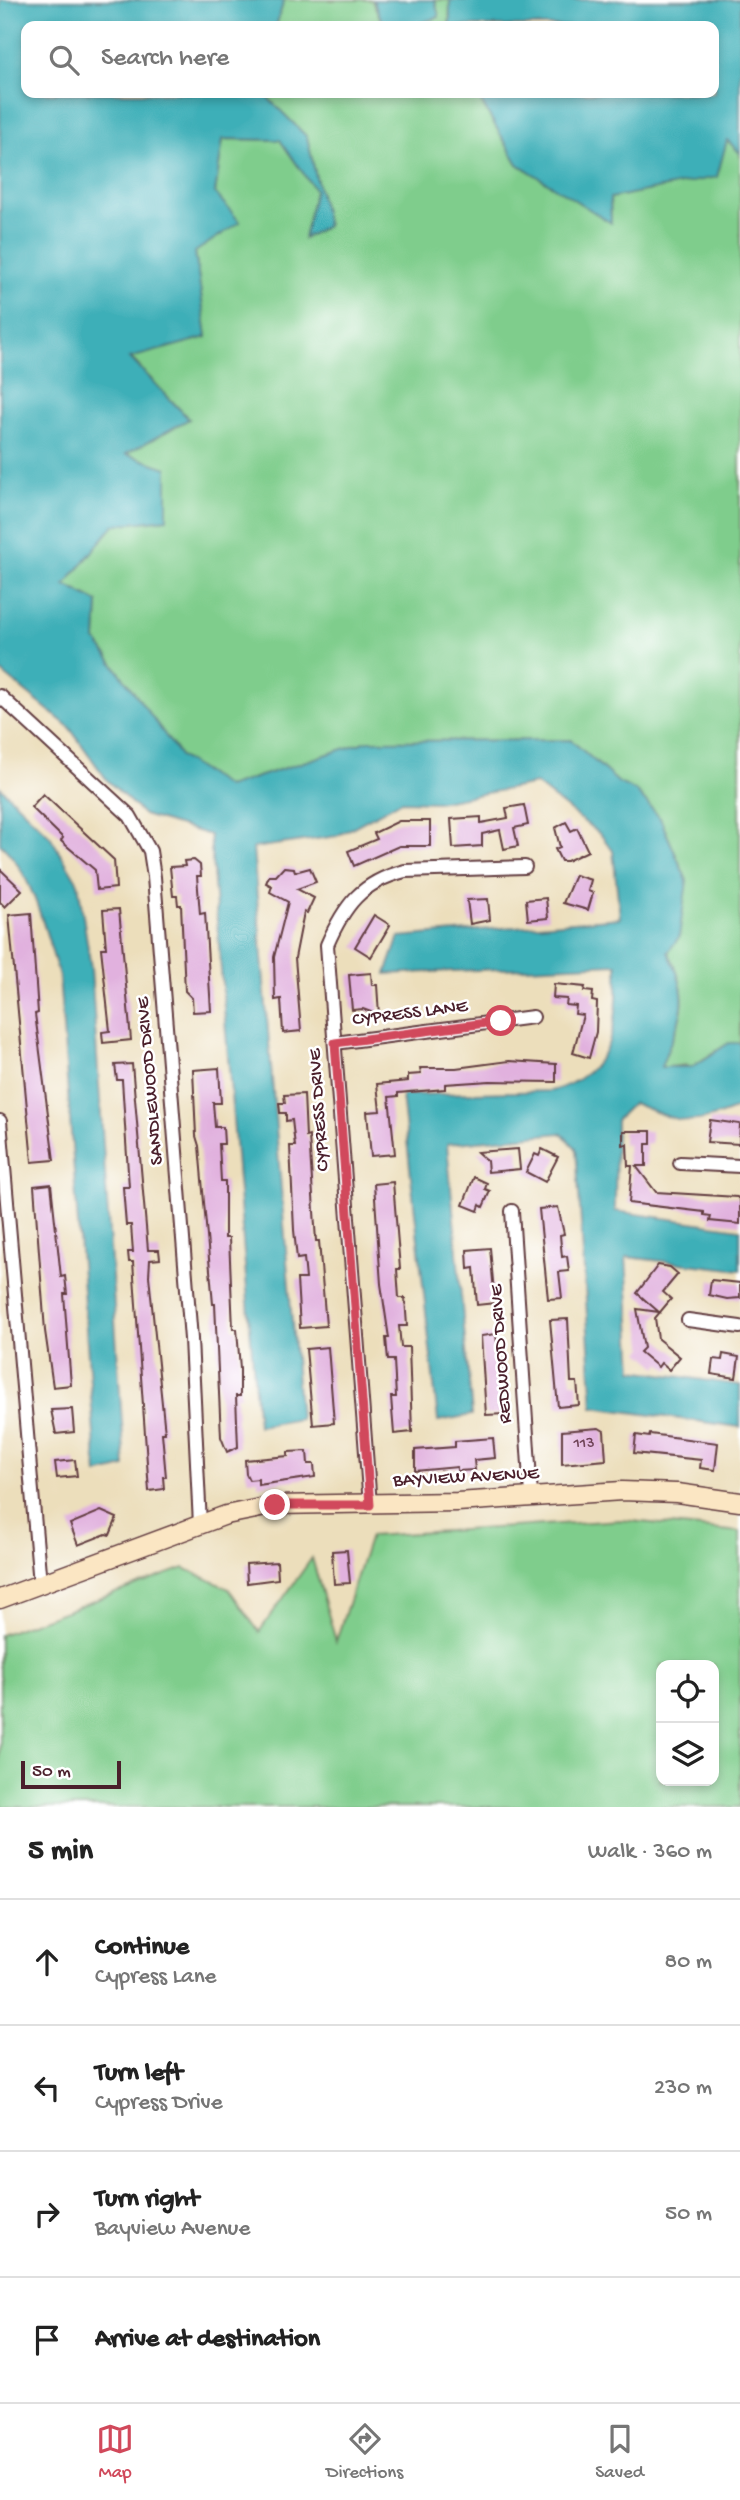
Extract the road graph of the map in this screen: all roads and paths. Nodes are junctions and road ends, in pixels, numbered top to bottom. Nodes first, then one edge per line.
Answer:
1 (0, 696) edge
2 (525, 867) dead end
3 (533, 1017) dead end
4 (335, 1043) junction
5 (0, 1121) edge
6 (680, 1163) dead end
7 (740, 1166) edge
8 (512, 1211) dead end
9 (688, 1320) dead end
10 (740, 1327) edge
11 (531, 1495) junction
12 (740, 1502) edge
13 (370, 1505) junction
14 (200, 1525) junction
15 (40, 1584) junction
16 (0, 1599) edge

1 - 14 street, SANDLEWOOD DRIVE
2 - 4 street, CYPRESS DRIVE
3 - 4 street, CYPRESS LANE
4 - 13 street, CYPRESS DRIVE
5 - 15 street
6 - 7 street
8 - 11 street, REDWOOD DRIVE
9 - 10 street
11 - 12 main road, BAYVIEW AVENUE
11 - 13 main road, BAYVIEW AVENUE
13 - 14 main road, BAYVIEW AVENUE
14 - 15 main road, BAYVIEW AVENUE
15 - 16 main road, BAYVIEW AVENUE

